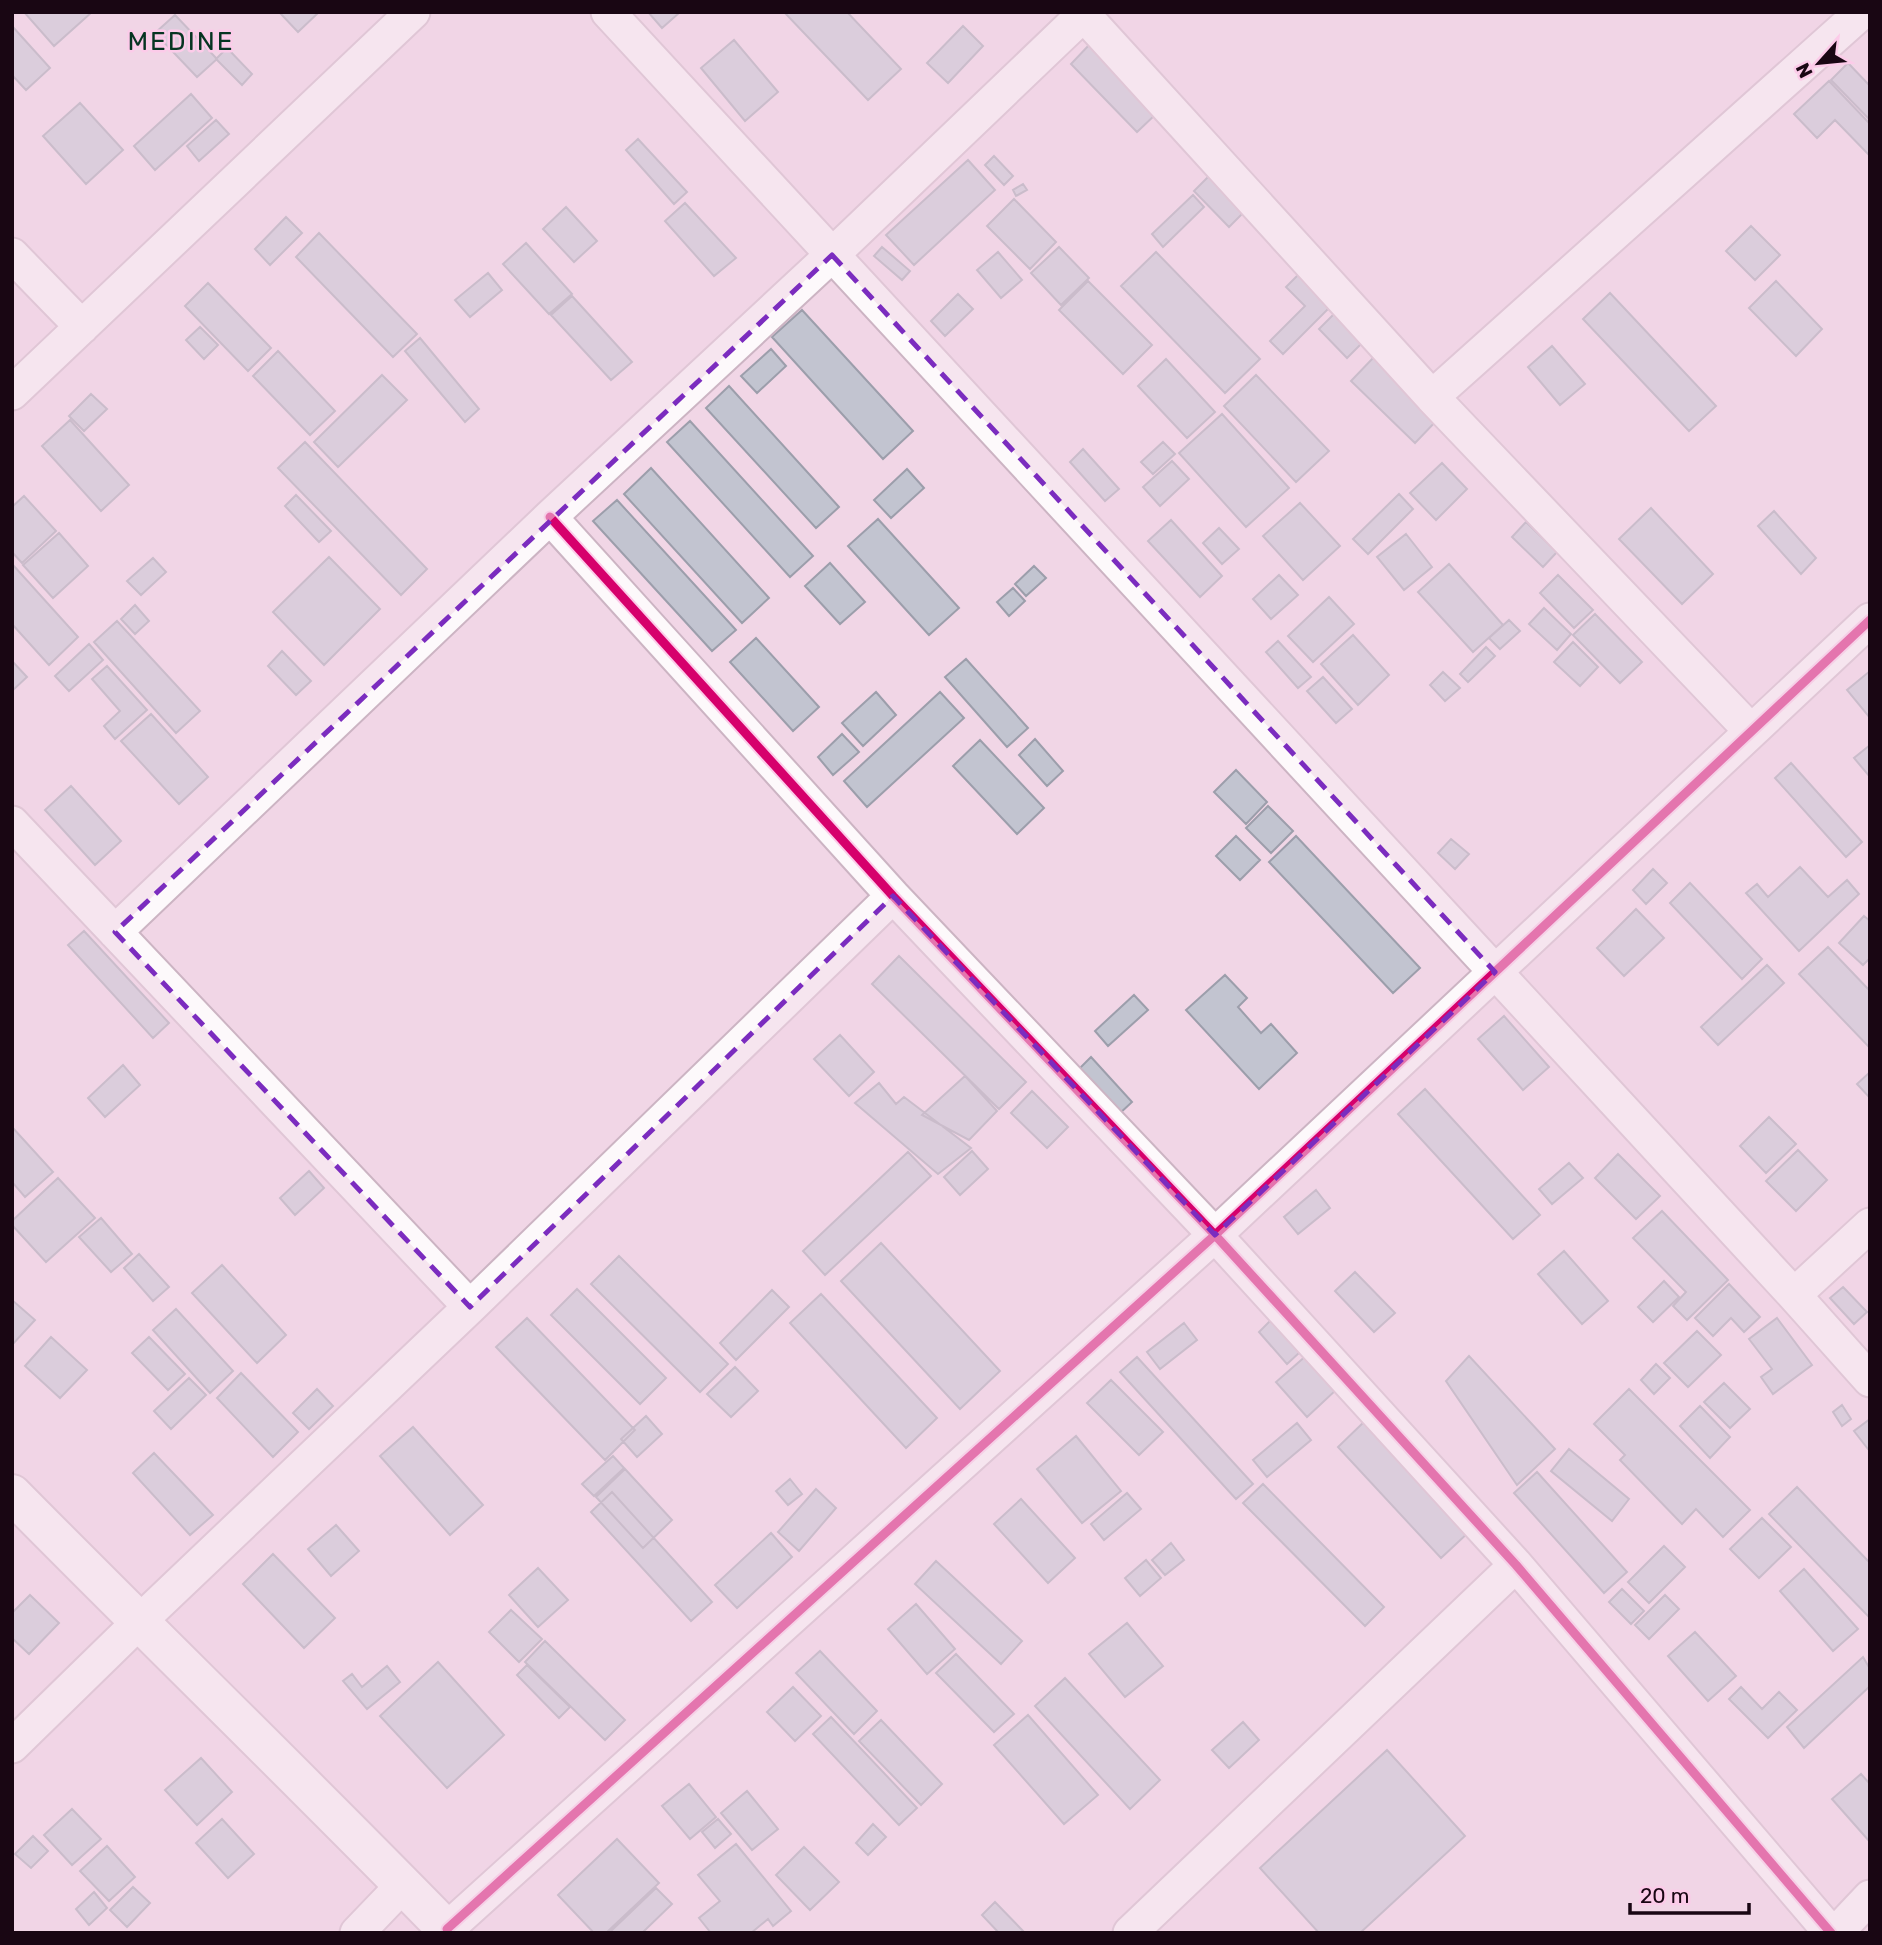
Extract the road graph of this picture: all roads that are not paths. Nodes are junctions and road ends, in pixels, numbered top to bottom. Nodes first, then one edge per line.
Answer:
1 (413, 12) edge
2 (608, 12) edge
3 (1862, 12) edge
4 (1085, 14) edge
5 (12, 255) edge
6 (832, 255) junction
7 (82, 327) junction
8 (12, 393) edge
9 (1432, 397) junction
10 (550, 517) junction
11 (1870, 620) edge
12 (1751, 731) junction
13 (12, 824) edge
14 (893, 896) junction
15 (115, 932) junction
16 (1495, 972) junction
17 (1870, 1225) edge
18 (1215, 1235) junction
19 (1794, 1295) junction
20 (470, 1307) junction
21 (1870, 1380) edge
22 (12, 1494) edge
23 (1516, 1565) junction
24 (139, 1622) junction
25 (12, 1746) edge
26 (404, 1884) junction
27 (1870, 1897) edge
28 (449, 1931) edge
29 (356, 1933) edge
30 (1130, 1933) edge
31 (1834, 1933) edge

1 - 7 street
2 - 6 street
3 - 9 street
4 - 6 street
4 - 9 street
5 - 7 street
6 - 10 street
6 - 16 street
7 - 8 street
9 - 12 street
10 - 14 street
10 - 15 street
11 - 12 street
12 - 16 street
13 - 15 street
14 - 18 street
14 - 20 street
15 - 20 street
16 - 18 street
16 - 19 street
17 - 19 street
18 - 23 street
18 - 28 street
19 - 21 street
20 - 24 street
22 - 24 street
23 - 30 street
23 - 31 street
24 - 25 street
24 - 26 street
26 - 28 street
26 - 29 street
27 - 31 street

